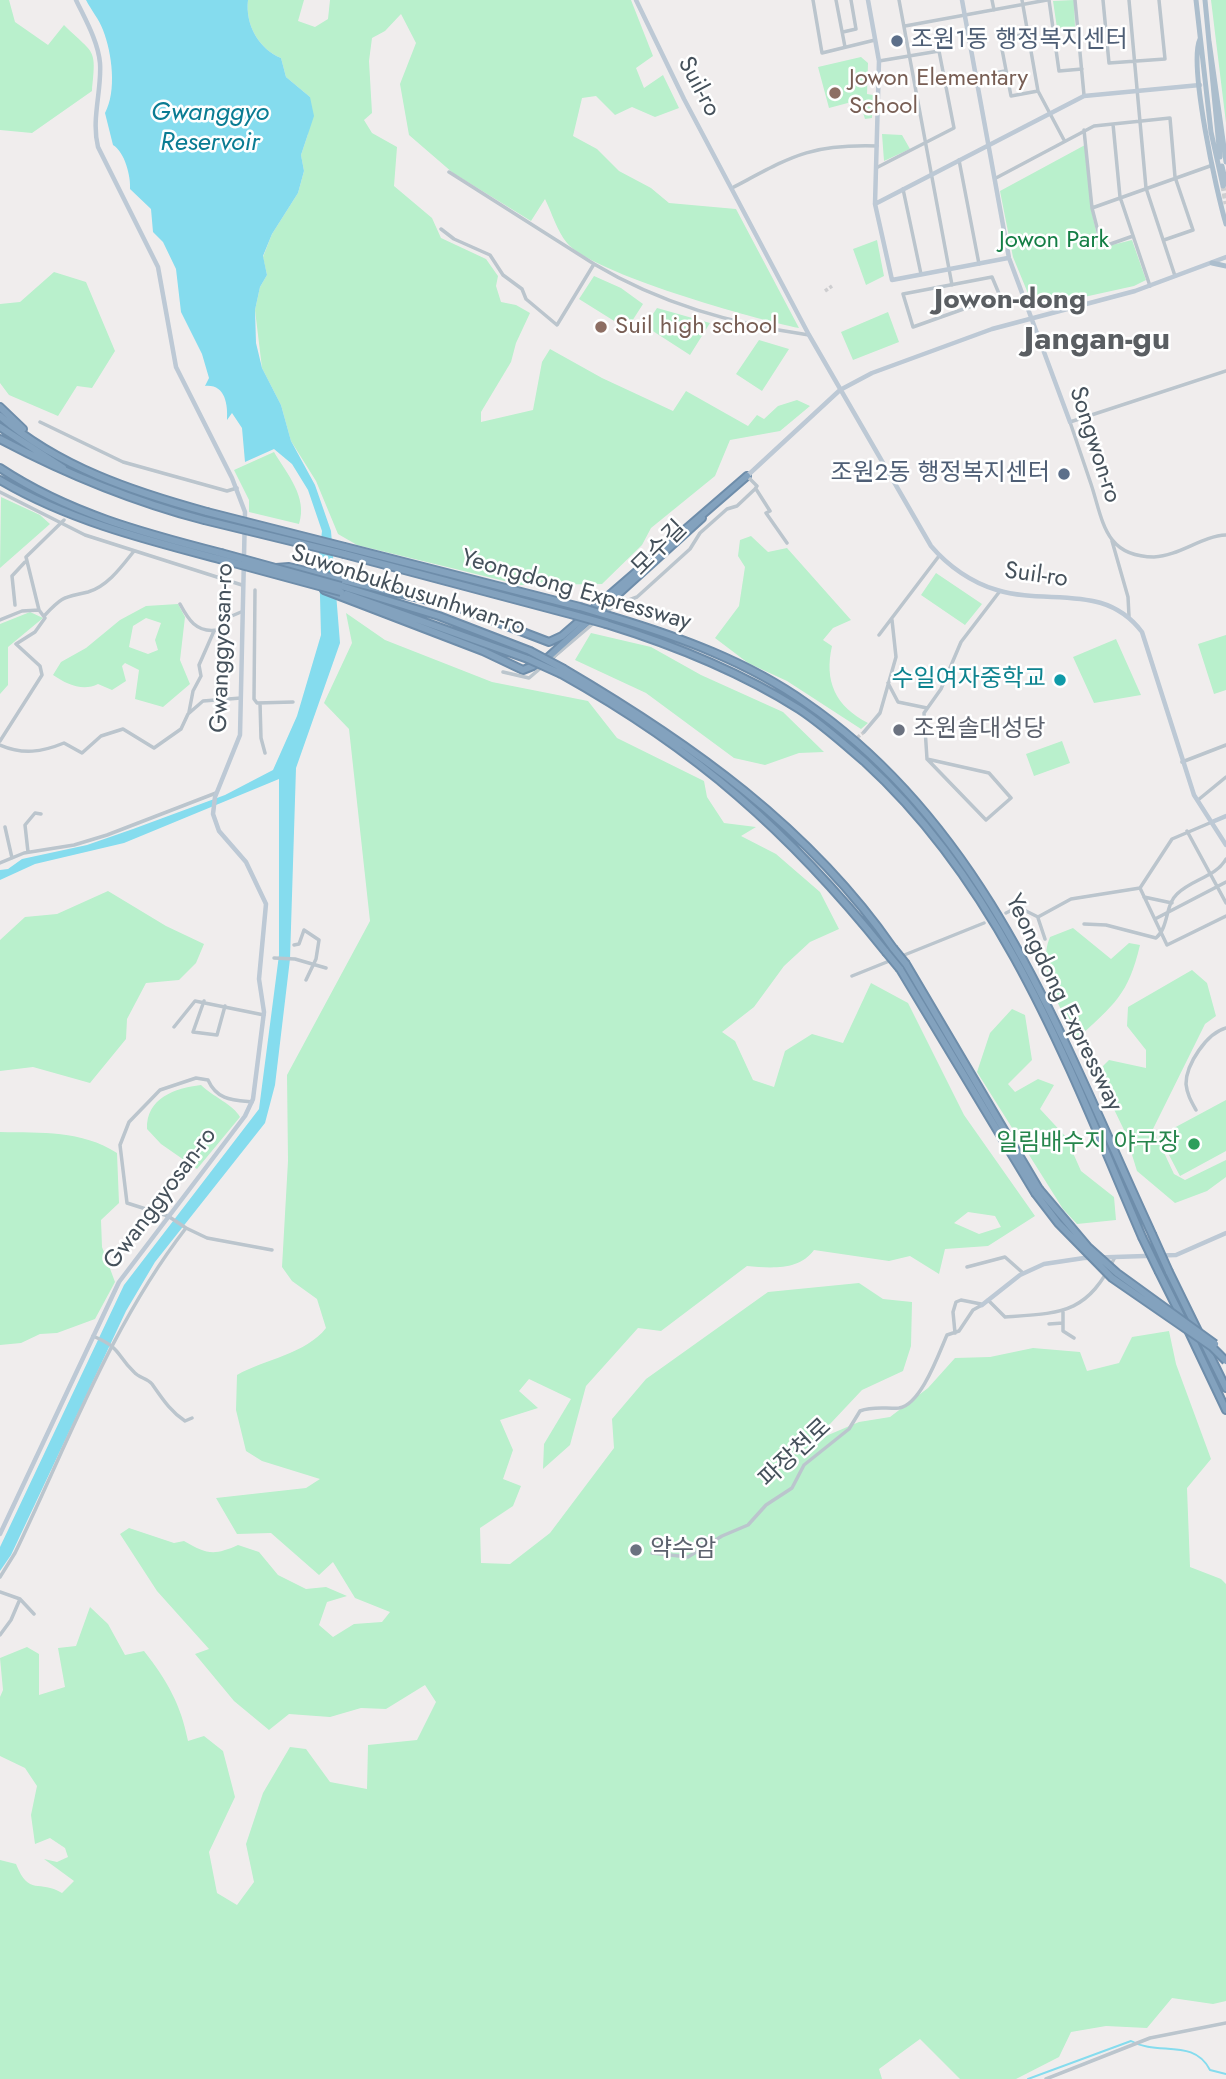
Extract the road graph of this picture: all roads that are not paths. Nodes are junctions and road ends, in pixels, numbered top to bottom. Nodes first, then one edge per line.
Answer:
1 (76, 0) edge
2 (636, 0) edge
3 (813, 0) edge
4 (836, 0) edge
5 (851, 0) edge
6 (868, 0) edge
7 (899, 0) edge
8 (961, 0) edge
9 (992, 0) edge
10 (1048, 0) edge
11 (1074, 0) edge
12 (1103, 0) edge
13 (1129, 0) edge
14 (1159, 0) edge
15 (1196, 0) edge
16 (1205, 0) edge
17 (1022, 2) edge
18 (994, 10) junction
19 (964, 15) junction
20 (905, 26) junction
21 (842, 32) junction
22 (1028, 33) junction
23 (1200, 39) junction
24 (875, 40) junction
25 (1209, 40) junction
26 (845, 47) junction
27 (910, 54) junction
28 (879, 61) junction
29 (1135, 62) junction
30 (1082, 69) junction
31 (1005, 71) junction
32 (975, 77) junction
33 (945, 83) junction
34 (1200, 85) junction
35 (1038, 91) junction
36 (1137, 92) junction
37 (1084, 96) junction
38 (1051, 113) junction
39 (1140, 121) junction
40 (1113, 124) junction
41 (1084, 130) junction
42 (1065, 140) junction
43 (926, 143) junction
44 (877, 146) junction
45 (988, 146) junction
46 (959, 160) junction
47 (1226, 162) edge
48 (1210, 166) junction
49 (876, 168) junction
50 (449, 172) dead end
51 (932, 174) junction
52 (1175, 177) junction
53 (996, 178) junction
54 (1224, 185) edge
55 (732, 188) junction
56 (1146, 188) junction
57 (903, 189) junction
58 (1120, 197) junction
59 (875, 204) junction
60 (1092, 208) junction
61 (1226, 224) edge
62 (441, 229) dead end
63 (1133, 236) junction
64 (1164, 240) junction
65 (1226, 257) edge
66 (1009, 258) junction
67 (1212, 263) junction
68 (594, 264) junction
69 (979, 264) junction
70 (1226, 267) edge
71 (949, 269) junction
72 (921, 274) junction
73 (1176, 277) junction
74 (952, 285) junction
75 (1150, 286) junction
76 (1032, 317) junction
77 (809, 335) junction
78 (1226, 370) edge
79 (840, 390) junction
80 (0, 407) edge
81 (0, 416) edge
82 (40, 422) dead end
83 (1070, 422) junction
84 (0, 427) edge
85 (0, 439) edge
86 (34, 440) junction
87 (0, 468) edge
88 (747, 476) junction
89 (1, 481) edge
90 (237, 488) junction
91 (755, 489) junction
92 (0, 492) edge
93 (112, 492) junction
94 (64, 520) dead end
95 (61, 524) junction
96 (1226, 535) edge
97 (1112, 541) junction
98 (787, 543) dead end
99 (134, 551) junction
100 (344, 551) junction
101 (220, 556) junction
102 (939, 556) junction
103 (25, 562) junction
104 (242, 585) junction
105 (341, 588) junction
106 (255, 590) dead end
107 (1000, 591) junction
108 (180, 604) dead end
109 (15, 605) dead end
110 (39, 610) junction
111 (241, 612) junction
112 (45, 616) junction
113 (1129, 616) junction
114 (0, 620) edge
115 (892, 620) junction
116 (214, 631) junction
117 (240, 634) junction
118 (254, 634) junction
119 (879, 635) dead end
120 (563, 671) junction
121 (503, 672) dead end
122 (887, 681) junction
123 (241, 698) junction
124 (293, 702) dead end
125 (260, 703) junction
126 (928, 708) junction
127 (189, 712) junction
128 (864, 732) tunnel mouth
129 (0, 743) edge
130 (1226, 744) edge
131 (265, 753) dead end
132 (928, 759) junction
133 (1182, 762) junction
134 (1226, 777) edge
135 (216, 795) junction
136 (1198, 800) junction
137 (41, 814) dead end
138 (1226, 816) edge
139 (1212, 822) junction
140 (5, 827) dead end
141 (1187, 831) junction
142 (1226, 845) edge
143 (29, 852) junction
144 (12, 858) junction
145 (1226, 859) edge
146 (0, 863) edge
147 (1210, 874) junction
148 (1226, 882) edge
149 (1217, 887) junction
150 (1140, 888) junction
151 (1144, 897) junction
152 (1172, 903) junction
153 (1226, 903) edge
154 (1170, 911) junction
155 (1006, 913) dead end
156 (1226, 916) edge
157 (1038, 917) junction
158 (1155, 919) junction
159 (984, 923) dead end
160 (1084, 924) dead end
161 (1161, 933) junction
162 (1045, 939) dead end
163 (294, 944) dead end
164 (889, 950) junction
165 (275, 958) dead end
166 (313, 964) junction
167 (326, 968) dead end
168 (852, 976) dead end
169 (306, 980) dead end
170 (204, 1001) junction
171 (225, 1006) junction
172 (264, 1015) junction
173 (174, 1027) dead end
174 (1226, 1028) edge
175 (253, 1102) junction
176 (1196, 1110) dead end
177 (1037, 1191) junction
178 (169, 1218) junction
179 (185, 1227) junction
180 (1226, 1233) edge
181 (272, 1250) dead end
182 (1115, 1257) junction
183 (967, 1267) dead end
184 (1023, 1273) junction
185 (988, 1300) junction
186 (982, 1305) junction
187 (1063, 1312) junction
188 (1063, 1323) junction
189 (1049, 1324) dead end
190 (955, 1333) junction
191 (95, 1337) junction
192 (1074, 1338) dead end
193 (113, 1345) junction
194 (1226, 1355) edge
195 (1226, 1361) edge
196 (1226, 1388) edge
197 (1226, 1410) edge
198 (192, 1418) dead end
199 (0, 1534) edge
200 (652, 1553) dead end
201 (0, 1577) edge
202 (0, 1592) edge
203 (20, 1599) junction
204 (34, 1614) dead end
205 (0, 1634) edge
206 (1226, 2023) edge
207 (1046, 2079) edge

1 - 90 street, Gwanggyosan-ro
2 - 55 street, Suil-ro
3 - 26 street
4 - 21 street
5 - 21 street
6 - 24 street
7 - 20 street
8 - 19 street, Songwon-ro
9 - 18 street
10 - 17 street
10 - 30 street
11 - 30 street
12 - 29 street
13 - 29 street
14 - 29 street
15 - 23 main road
16 - 25 main road
17 - 18 street
17 - 22 street
18 - 19 street
19 - 20 street
19 - 32 street, Songwon-ro
20 - 27 street
21 - 26 street
22 - 31 street
22 - 35 street
23 - 34 main road
23 - 54 main road
24 - 26 street
24 - 28 street
25 - 47 main road
25 - 54 main road
27 - 28 street
27 - 33 street
27 - 43 street
28 - 44 street
29 - 36 street
30 - 37 street
31 - 32 street
31 - 35 street
32 - 33 street
32 - 45 street, Songwon-ro
33 - 43 street
34 - 36 street
34 - 48 main road
35 - 38 street
36 - 37 street
36 - 39 street
37 - 38 street
38 - 42 street
38 - 45 street
39 - 40 street
39 - 52 street
39 - 56 street
40 - 41 street
40 - 58 street
41 - 42 street
41 - 60 street
42 - 53 street
43 - 49 street
43 - 51 street
44 - 49 street
44 - 55 street
45 - 46 street
45 - 53 street, Songwon-ro
46 - 51 street
46 - 69 street
48 - 52 street
48 - 61 main road
49 - 59 street
50 - 68 street
51 - 57 street
51 - 71 street
52 - 56 street
52 - 64 street
53 - 66 street, Songwon-ro
55 - 77 street, Suil-ro
56 - 58 street
56 - 64 street
57 - 59 street
57 - 72 street
58 - 60 street
58 - 63 street
59 - 72 street
60 - 63 street
62 - 68 street
63 - 75 street
64 - 73 street
65 - 67 street
66 - 69 street
66 - 76 street, Songwon-ro
67 - 70 main road
67 - 73 street
68 - 77 street
69 - 71 street
71 - 72 street
71 - 74 street
73 - 75 street
74 - 74 street
75 - 76 street
76 - 79 street
76 - 83 street, Songwon-ro
77 - 79 street, Suil-ro
78 - 83 street
79 - 88 street
79 - 102 street, Suil-ro
80 - 86 highway, Yeongdong Expressway
81 - 86 highway, Yeongdong Expressway
82 - 90 street
83 - 97 street, Songwon-ro
84 - 93 highway, Yeongdong Expressway
85 - 93 highway, Yeongdong Expressway
86 - 100 highway, Yeongdong Expressway, bridge
87 - 101 highway, Suwonbukbusunhwan-ro
88 - 91 street
88 - 105 highway
88 - 105 highway
89 - 101 highway, Suwonbukbusunhwan-ro
90 - 104 street, Gwanggyosan-ro
91 - 98 street
91 - 121 street, 모수길
92 - 95 street
93 - 100 highway, Yeongdong Expressway, bridge
94 - 95 street
95 - 99 street
95 - 103 street
96 - 97 street
97 - 113 street, Songwon-ro
99 - 104 street
99 - 112 street
100 - 196 highway, Yeongdong Expressway, bridge
100 - 197 highway, Yeongdong Expressway, bridge
101 - 105 highway, Suwonbukbusunhwan-ro, bridge
101 - 105 highway, Suwonbukbusunhwan-ro, bridge
102 - 107 street, Suil-ro
102 - 115 street
103 - 109 street
103 - 110 street
104 - 111 street, Gwanggyosan-ro
105 - 120 highway, Suwonbukbusunhwan-ro, bridge
106 - 118 street
107 - 113 street, Suil-ro
107 - 126 street
108 - 116 street
110 - 112 street
110 - 114 street
111 - 116 street
111 - 117 street, Gwanggyosan-ro
112 - 129 street
113 - 133 street
115 - 119 street
115 - 122 street
116 - 127 street
117 - 118 street
117 - 123 street, Gwanggyosan-ro
118 - 125 street
120 - 164 highway, Suwonbukbusunhwan-ro
120 - 164 highway, Suwonbukbusunhwan-ro
122 - 126 street
122 - 128 street
123 - 127 street
123 - 135 street, Gwanggyosan-ro
124 - 125 street
125 - 131 street
126 - 132 street
127 - 129 street
130 - 133 street
132 - 132 street
133 - 136 street
134 - 136 street
135 - 143 street
135 - 172 street, Gwanggyosan-ro
136 - 139 street
137 - 143 street
138 - 139 street
139 - 141 street
139 - 142 street
140 - 144 street
141 - 147 street
141 - 150 street
143 - 144 street
144 - 146 street
145 - 147 street
147 - 149 street
147 - 152 street
148 - 149 street
149 - 153 street
149 - 154 street
150 - 151 street
150 - 157 street
151 - 152 street
151 - 158 street
152 - 154 street
154 - 158 street
154 - 161 street
155 - 157 street
156 - 161 street
157 - 162 street
158 - 161 street
159 - 168 street
160 - 161 street
163 - 166 street
164 - 177 highway, Suwonbukbusunhwan-ro, bridge
164 - 177 highway, Suwonbukbusunhwan-ro, bridge
165 - 166 street
166 - 167 street
166 - 169 street
170 - 171 street
170 - 171 street
170 - 173 street
171 - 172 street
172 - 175 street, Gwanggyosan-ro
174 - 176 street
175 - 178 street, Gwanggyosan-ro
175 - 178 street
177 - 194 highway, Suwonbukbusunhwan-ro, bridge
177 - 195 highway, Suwonbukbusunhwan-ro, bridge
178 - 179 street
178 - 191 street, Gwanggyosan-ro
179 - 181 street
179 - 193 street
180 - 182 street
182 - 184 street
182 - 187 street
183 - 184 street
184 - 185 street
185 - 186 street
185 - 187 street
186 - 190 street
186 - 190 street, 파장천로
187 - 188 street
188 - 189 street
188 - 192 street
190 - 200 street, 파장천로
191 - 193 street
191 - 199 street, Gwanggyosan-ro
193 - 198 street
193 - 201 street
202 - 203 street
203 - 204 street
203 - 205 street
206 - 207 street

